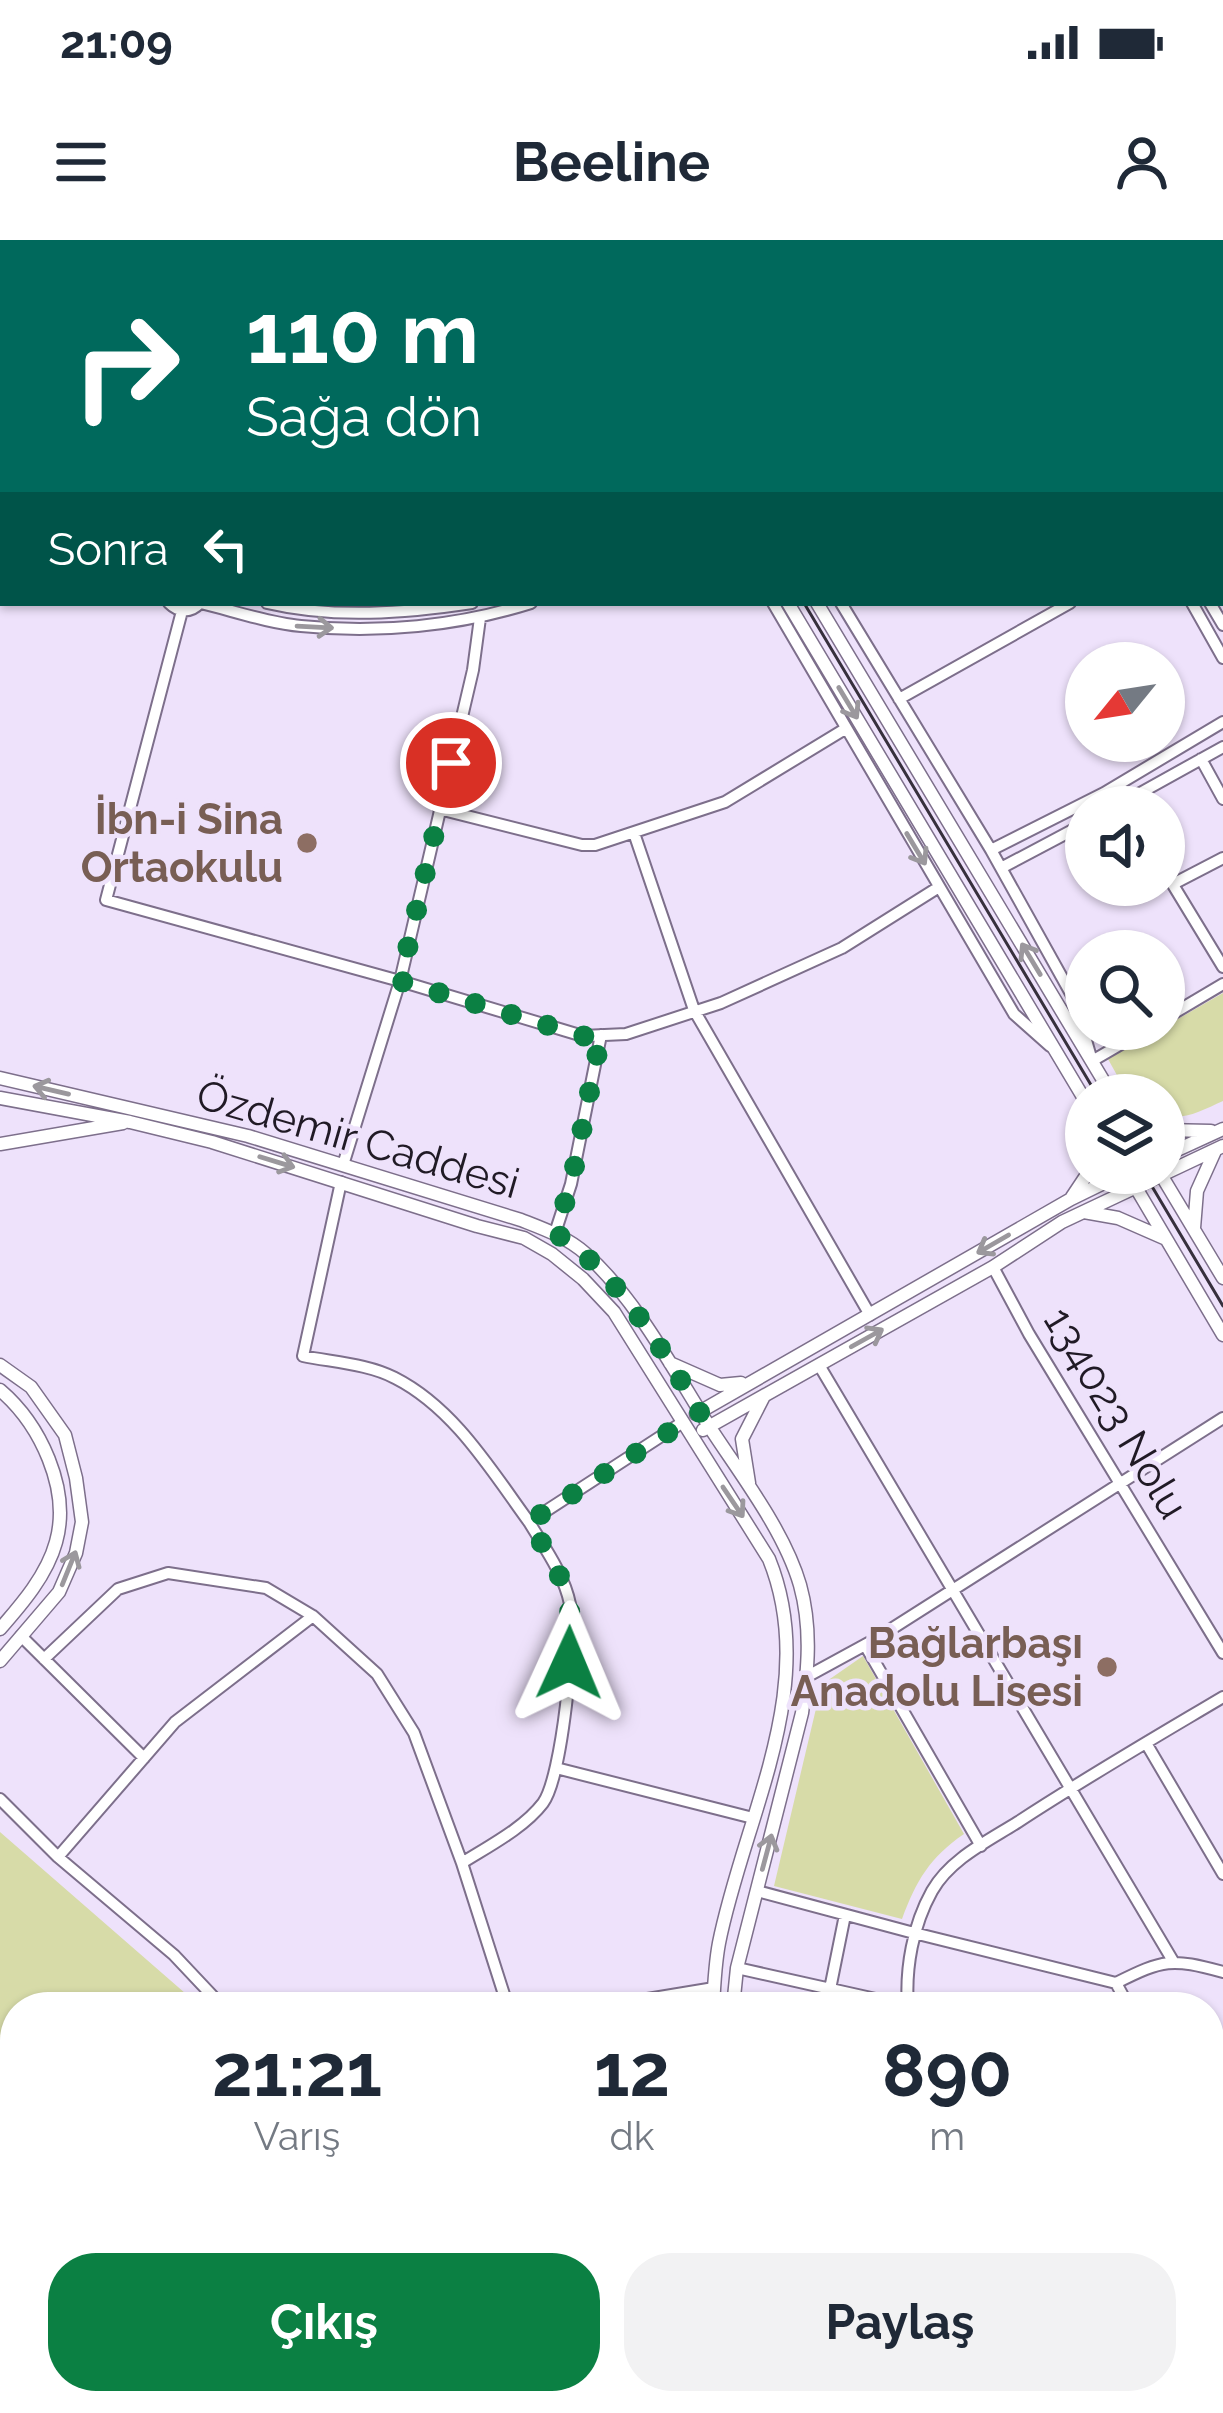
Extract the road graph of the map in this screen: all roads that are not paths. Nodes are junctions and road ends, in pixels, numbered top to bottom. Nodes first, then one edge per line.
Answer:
1 (175, 606) edge
2 (197, 606) edge
3 (213, 606) edge
4 (280, 606) edge
5 (441, 606) edge
6 (521, 606) edge
7 (775, 606) edge
8 (790, 606) edge
9 (820, 606) edge
10 (844, 606) edge
11 (1065, 606) edge
12 (1194, 606) edge
13 (182, 610) junction
14 (480, 618) junction
15 (1223, 658) edge
16 (899, 699) junction
17 (1223, 722) edge
18 (845, 729) junction
19 (1223, 747) edge
20 (1201, 759) junction
21 (1154, 786) edge
22 (1223, 799) edge
23 (440, 809) junction
24 (634, 833) junction
25 (1065, 834) edge
26 (1007, 842) junction
27 (991, 850) junction
28 (1223, 858) edge
29 (1016, 860) junction
30 (1001, 868) junction
31 (1185, 878) edge
32 (939, 887) junction
33 (1185, 904) edge
34 (1223, 967) edge
35 (400, 981) junction
36 (1223, 984) edge
37 (1185, 1007) edge
38 (694, 1010) junction
39 (601, 1035) junction
40 (1111, 1050) edge
41 (1057, 1053) junction
42 (1092, 1061) junction
43 (1069, 1074) edge
44 (1100, 1074) edge
45 (0, 1078) edge
46 (0, 1098) edge
47 (130, 1122) junction
48 (1185, 1130) edge
49 (1221, 1130) edge
50 (0, 1144) edge
51 (1185, 1146) edge
52 (1219, 1148) edge
53 (1185, 1163) edge
54 (343, 1165) junction
55 (341, 1182) junction
56 (1074, 1194) edge
57 (1084, 1194) edge
58 (1106, 1194) edge
59 (1139, 1194) edge
60 (1172, 1194) edge
61 (1071, 1199) junction
62 (1082, 1212) junction
63 (1194, 1229) junction
64 (555, 1233) junction
65 (1166, 1239) junction
66 (993, 1267) junction
67 (1223, 1277) edge
68 (870, 1315) junction
69 (1223, 1335) edge
70 (669, 1363) junction
71 (0, 1365) edge
72 (819, 1365) junction
73 (748, 1383) junction
74 (0, 1390) edge
75 (764, 1396) junction
76 (700, 1412) junction
77 (1223, 1418) edge
78 (683, 1422) junction
79 (709, 1426) junction
80 (692, 1436) junction
81 (1119, 1482) junction
82 (751, 1490) junction
83 (529, 1522) junction
84 (952, 1591) junction
85 (313, 1616) junction
86 (0, 1629) edge
87 (21, 1636) junction
88 (865, 1645) junction
89 (1223, 1653) edge
90 (44, 1659) junction
91 (0, 1661) edge
92 (808, 1676) junction
93 (1223, 1697) edge
94 (1146, 1743) junction
95 (144, 1758) junction
96 (556, 1768) junction
97 (1070, 1789) junction
98 (0, 1798) edge
99 (754, 1818) junction
100 (981, 1846) junction
101 (58, 1857) junction
102 (462, 1863) junction
103 (1223, 1874) edge
104 (757, 1891) junction
105 (845, 1915) junction
106 (914, 1934) junction
107 (1173, 1961) junction
108 (737, 1968) junction
109 (1223, 1972) edge
110 (1116, 1983) junction
111 (714, 1988) junction
112 (830, 1989) junction
113 (209, 1992) edge
114 (503, 1992) edge
115 (690, 1992) edge
116 (714, 1992) edge
117 (735, 1992) edge
118 (843, 1992) edge
119 (907, 1992) edge
120 (1121, 1992) edge

1 - 13 street
2 - 13 street
3 -> 14 street
4 - 5 street
6 - 14 street
7 - 18 street
8 -> 41 main road
42 -> 9 main road
10 - 16 street
11 - 16 street
12 - 15 street
13 - 35 street
14 - 23 street
16 - 27 street
17 - 26 street
18 - 24 street
18 -> 32 street
19 - 20 street
20 - 21 street
20 - 22 street
23 - 24 street
23 - 35 street
24 - 38 street
25 - 29 street
26 - 27 street
26 - 29 street
27 - 30 street
28 - 31 street
29 - 30 street
30 - 42 street
32 - 38 street
32 - 41 street
33 - 34 street
35 - 39 street
35 - 54 street
36 - 37 street
38 - 39 street
38 - 68 street
39 - 64 street
40 - 42 street
41 - 43 main road
42 - 44 main road
54 -> 45 main road, Özdemir Caddesi
46 - 47 main road, Özdemir Caddesi
47 - 50 main road
47 -> 55 main road, Özdemir Caddesi
48 - 49 main road
49 - 51 main road
52 - 53 main road
52 - 63 main road
54 - 64 main road, Özdemir Caddesi
55 - 78 main road, Özdemir Caddesi
55 - 83 street
56 - 61 main road
57 - 61 main road
58 - 62 main road
59 - 65 main road
60 - 63 main road
61 -> 68 main road
62 - 65 main road
62 - 66 main road
63 - 67 main road
64 - 70 main road, Özdemir Caddesi
65 - 69 main road
72 -> 66 main road
66 - 81 street, 134023 Nolu
68 - 73 main road
70 - 73 main road
70 - 76 main road, Özdemir Caddesi
87 -> 71 main road
72 - 75 main road
72 - 84 street
73 - 76 main road
74 - 86 main road
75 - 79 main road
75 - 82 main road
76 - 78 main road
76 - 79 main road, Özdemir Caddesi
77 - 81 street
78 - 80 main road, Özdemir Caddesi
78 - 83 street
79 - 80 main road
79 - 82 main road, Özdemir Caddesi
80 -> 99 main road, Özdemir Caddesi
81 - 84 street
81 - 89 street, 134023 Nolu
82 - 92 main road, Özdemir Caddesi
83 - 96 street
84 - 88 street
84 - 97 street
85 - 90 street
85 - 95 street
85 - 102 street
87 - 90 street
87 - 91 main road
88 - 92 street
88 - 100 street
90 - 95 street
104 -> 92 main road, Özdemir Caddesi
93 - 94 street
94 - 97 street
94 - 103 street
95 - 101 street
96 - 99 street
96 - 102 street
97 - 100 street
97 - 107 street
98 - 101 street
99 - 111 main road, Özdemir Caddesi
100 - 106 street
101 - 113 street
102 - 114 street
104 - 105 street
104 - 108 main road, Özdemir Caddesi
105 - 106 street
105 - 112 street
106 - 110 street
106 - 119 street
107 - 109 street
107 - 110 street
108 - 112 street
108 - 117 main road, Özdemir Caddesi
110 - 120 street
111 - 115 street
111 - 116 main road, Özdemir Caddesi
112 - 118 street

